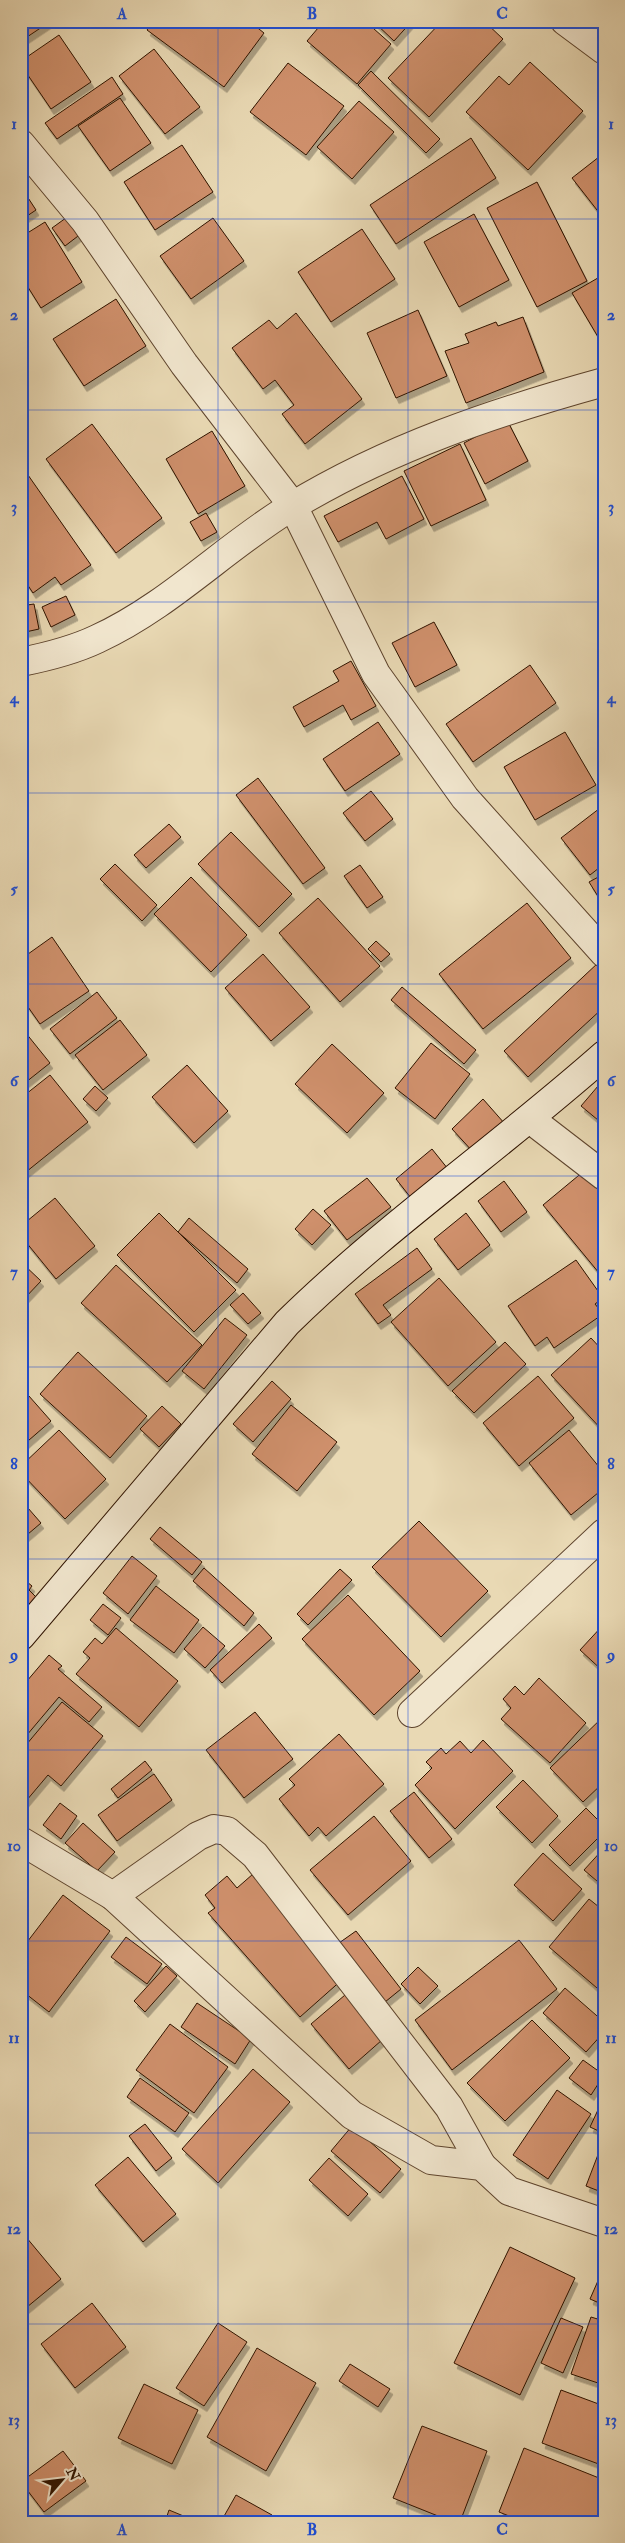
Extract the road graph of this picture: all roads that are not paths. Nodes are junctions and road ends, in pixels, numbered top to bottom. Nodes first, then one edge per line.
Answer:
1 (565, 21) edge
2 (604, 50) edge
3 (21, 144) edge
4 (604, 382) edge
5 (293, 506) junction
6 (21, 662) edge
7 (604, 953) edge
8 (604, 1055) edge
9 (530, 1118) junction
10 (604, 1176) edge
11 (604, 1533) edge
12 (21, 1636) edge
13 (412, 1713) dead end
14 (21, 1841) edge
15 (113, 1896) junction
16 (482, 2166) junction
17 (604, 2223) edge

1 - 2 street
3 - 5 street
4 - 5 street
5 - 6 street
5 - 7 street
8 - 9 street
9 - 10 street
9 - 12 street
11 - 13 street
14 - 15 street
15 - 16 street
15 - 16 street
16 - 17 street

